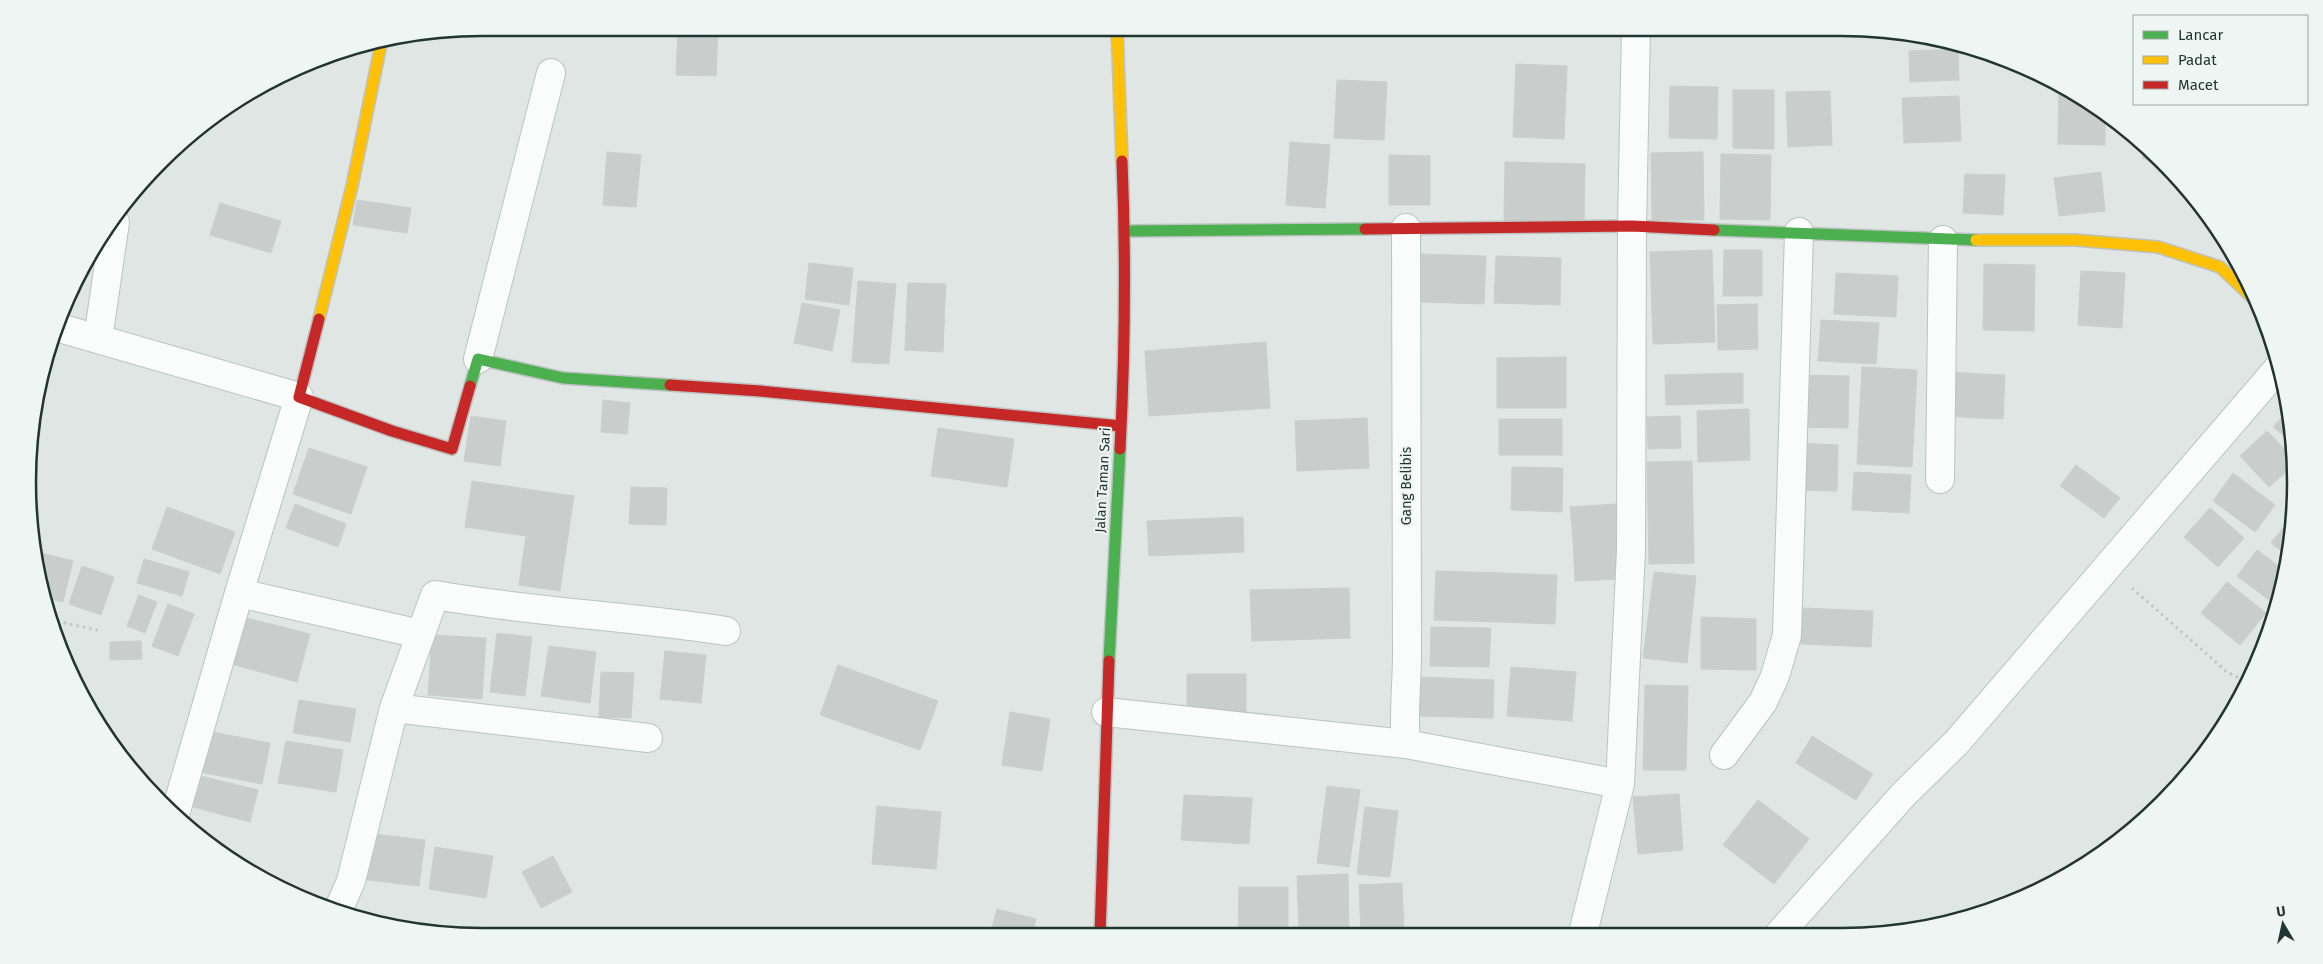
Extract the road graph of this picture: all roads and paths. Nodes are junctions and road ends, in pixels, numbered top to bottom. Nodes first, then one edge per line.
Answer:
1 (1117, 36) edge
2 (1636, 36) edge
3 (380, 48) edge
4 (551, 73) dead end
5 (1632, 226) junction
6 (1406, 228) junction
7 (114, 230) edge
8 (1125, 231) junction
9 (1799, 232) junction
10 (1942, 240) junction
11 (2243, 288) edge
12 (64, 329) edge
13 (98, 339) junction
14 (478, 359) junction
15 (2273, 373) edge
16 (299, 397) junction
17 (1121, 426) junction
18 (1940, 479) dead end
19 (2108, 568) junction
20 (239, 593) junction
21 (59, 622) edge
22 (102, 631) dead end
23 (726, 631) dead end
24 (420, 634) junction
25 (2241, 679) edge
26 (394, 708) junction
27 (1106, 712) junction
28 (648, 738) dead end
29 (1406, 744) junction
30 (1724, 755) dead end
31 (1620, 784) junction
32 (177, 807) edge
33 (340, 904) edge
34 (1100, 928) edge
35 (1584, 928) edge
36 (1784, 928) edge

1 - 8 street, Jalan Taman Sari
2 - 5 street
3 - 16 street
4 - 14 street
5 - 6 street
5 - 9 street
5 - 31 street
6 - 8 street
6 - 29 street, Gang Belibis
7 - 13 street
8 - 17 street, Jalan Taman Sari
9 - 10 street
9 - 30 street
10 - 11 street
10 - 18 street
12 - 13 street
13 - 16 street
14 - 16 street
14 - 17 street
15 - 19 street
16 - 20 street
17 - 27 street, Jalan Taman Sari
19 - 25 path
19 - 36 street
20 - 24 street
20 - 32 street
21 - 22 path
23 - 24 street
24 - 26 street
26 - 28 street
26 - 33 street
27 - 29 street
27 - 34 street, Jalan Taman Sari
29 - 31 street
31 - 35 street

